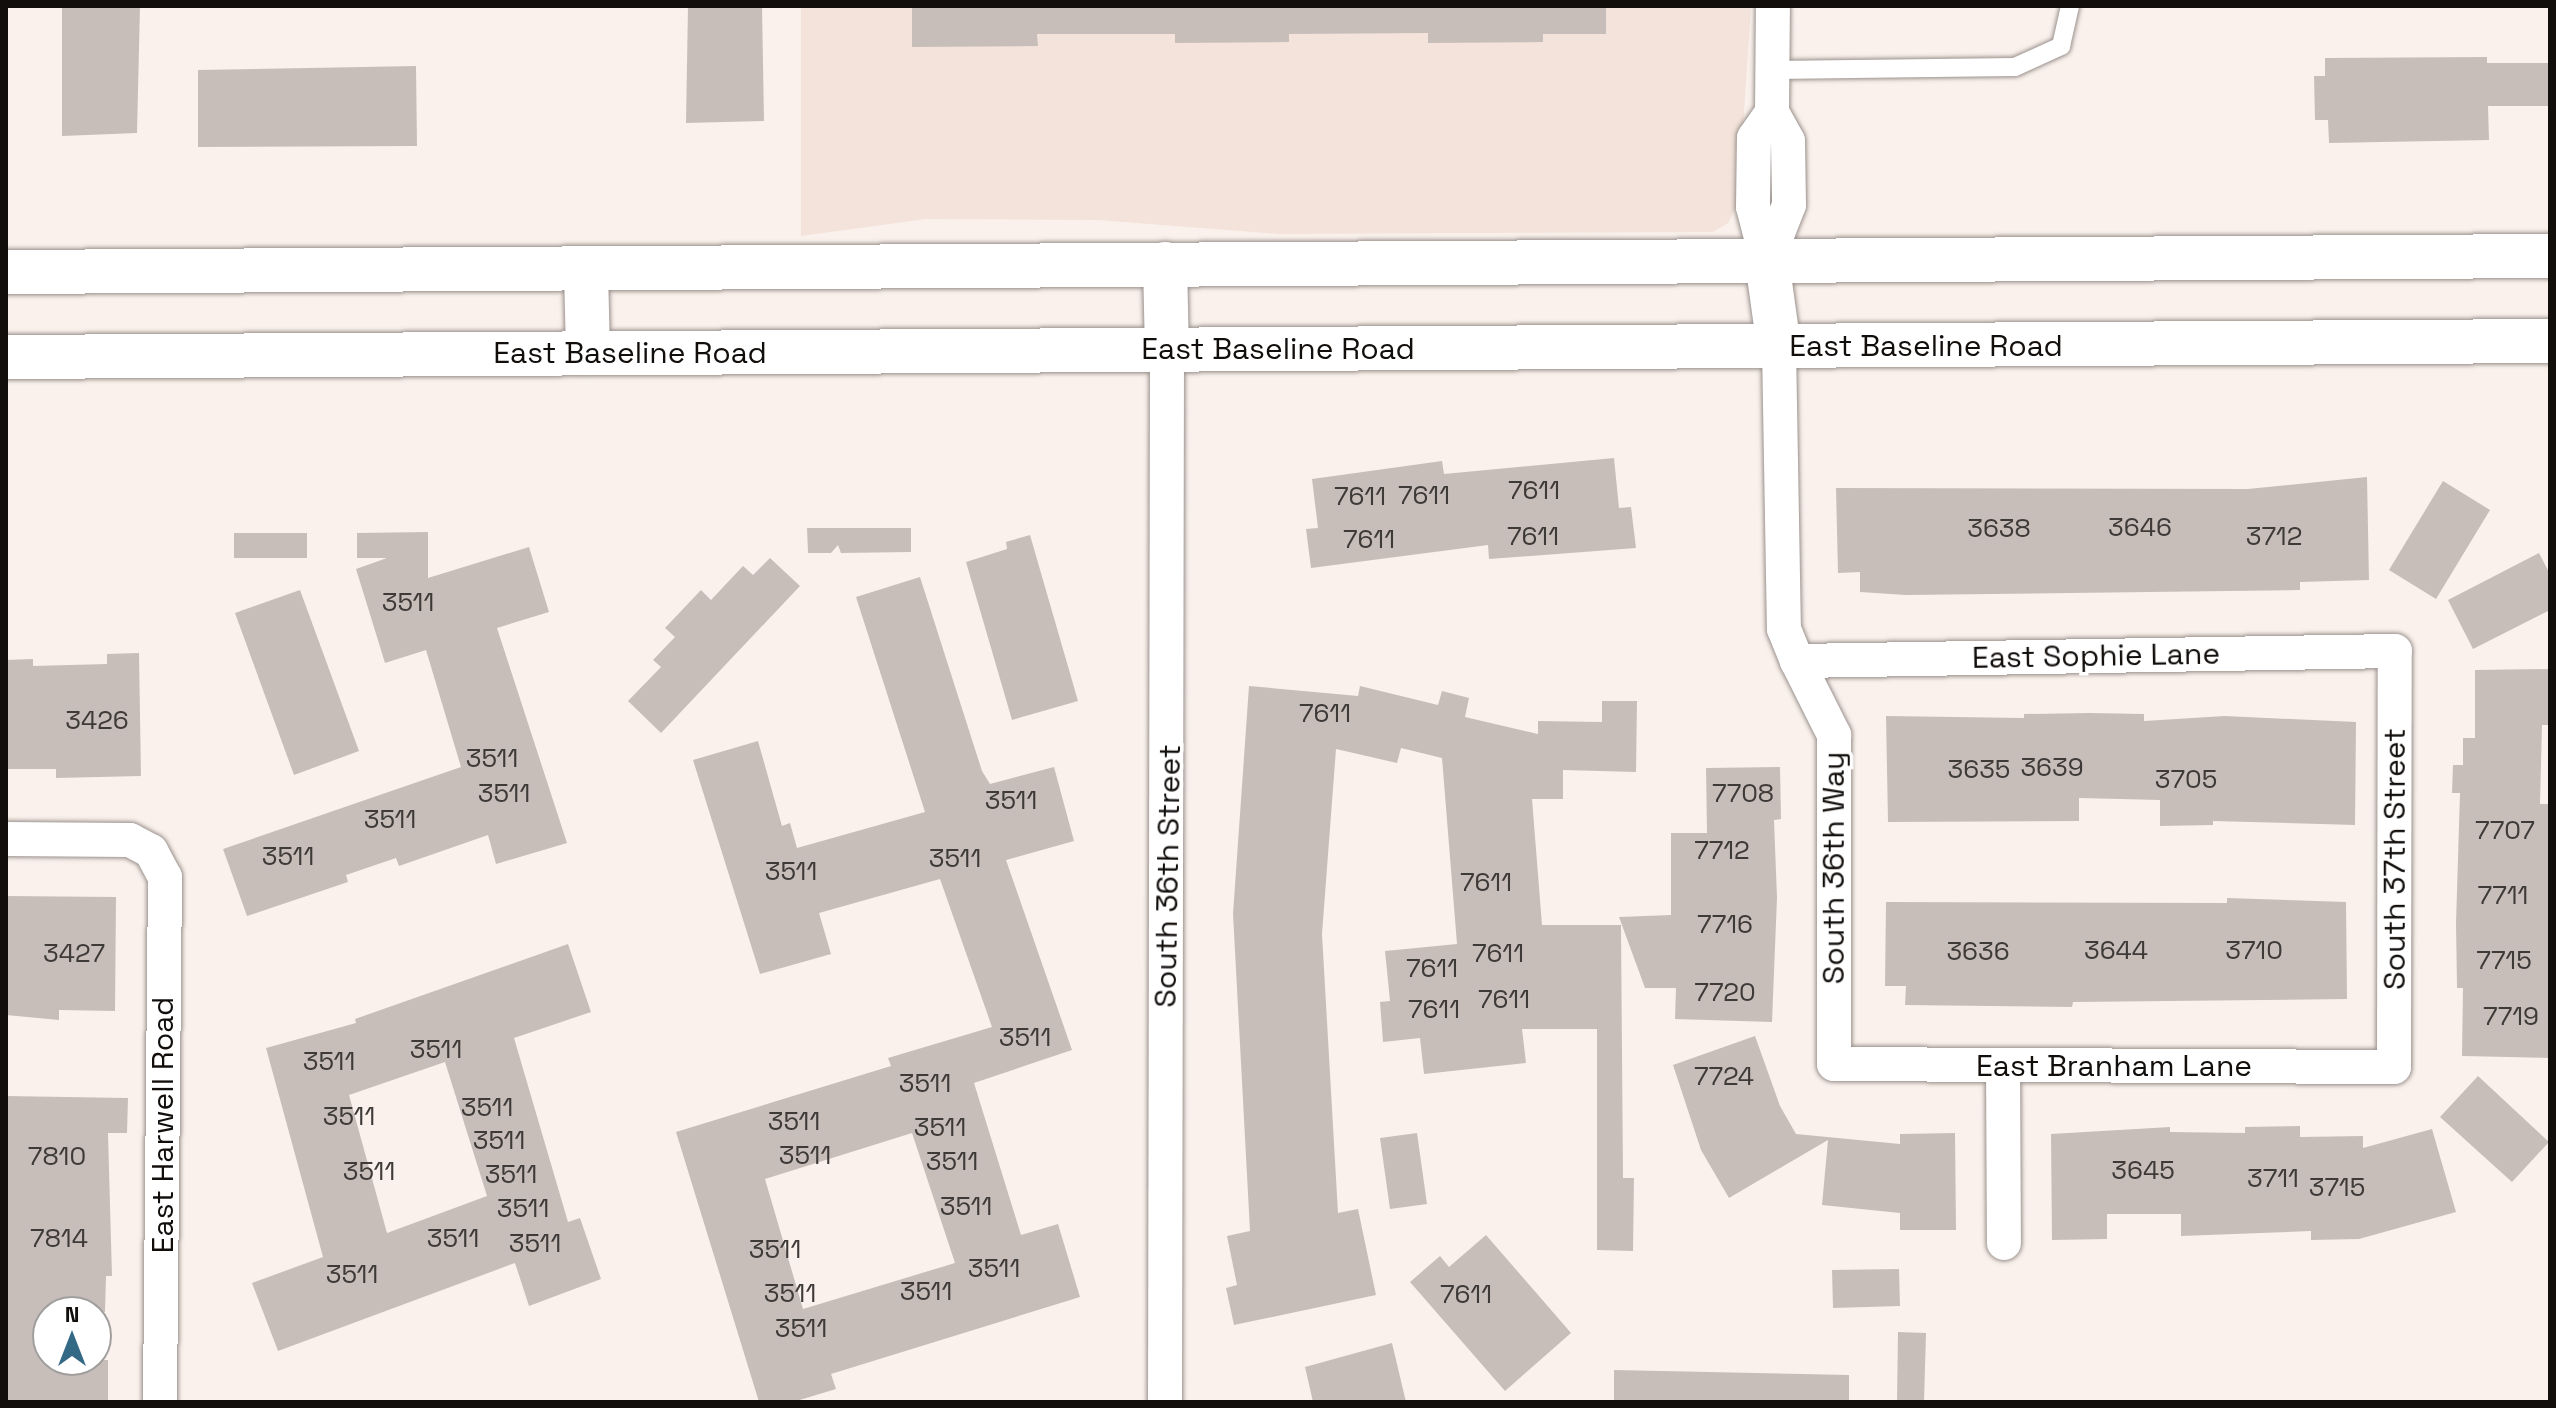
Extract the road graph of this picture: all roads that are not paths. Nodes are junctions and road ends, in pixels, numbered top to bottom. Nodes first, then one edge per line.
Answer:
1 (1773, 6) edge
2 (2070, 6) edge
3 (1773, 70) junction
4 (2550, 256) edge
5 (1767, 261) junction
6 (1165, 264) junction
7 (586, 271) junction
8 (6, 272) edge
9 (2550, 341) edge
10 (1779, 347) junction
11 (1167, 349) junction
12 (588, 353) junction
13 (6, 357) edge
14 (2395, 651) joint
15 (1797, 661) junction
16 (6, 839) edge
17 (1834, 1064) joint
18 (2003, 1065) junction
19 (2394, 1067) joint
20 (2004, 1243) dead end
21 (160, 1402) edge
22 (1165, 1402) edge

1 - 3 street
2 - 3 lane
3 - 5 street
4 - 5 main road
5 - 6 main road
5 - 10 main road
6 - 7 main road
6 - 11 main road
7 - 8 main road
7 - 12 main road
9 - 10 main road, East Baseline Road
10 - 11 main road, East Baseline Road
10 - 15 street, South 36th Way
11 - 12 main road, East Baseline Road
11 - 22 street, South 36th Street
12 - 13 main road, East Baseline Road
14 - 15 street, East Sophie Lane
14 - 19 street, South 37th Street
15 - 17 street, South 36th Way
16 - 21 street, East Harwell Road
17 - 18 street, East Branham Lane
18 - 19 street, East Branham Lane
18 - 20 street

